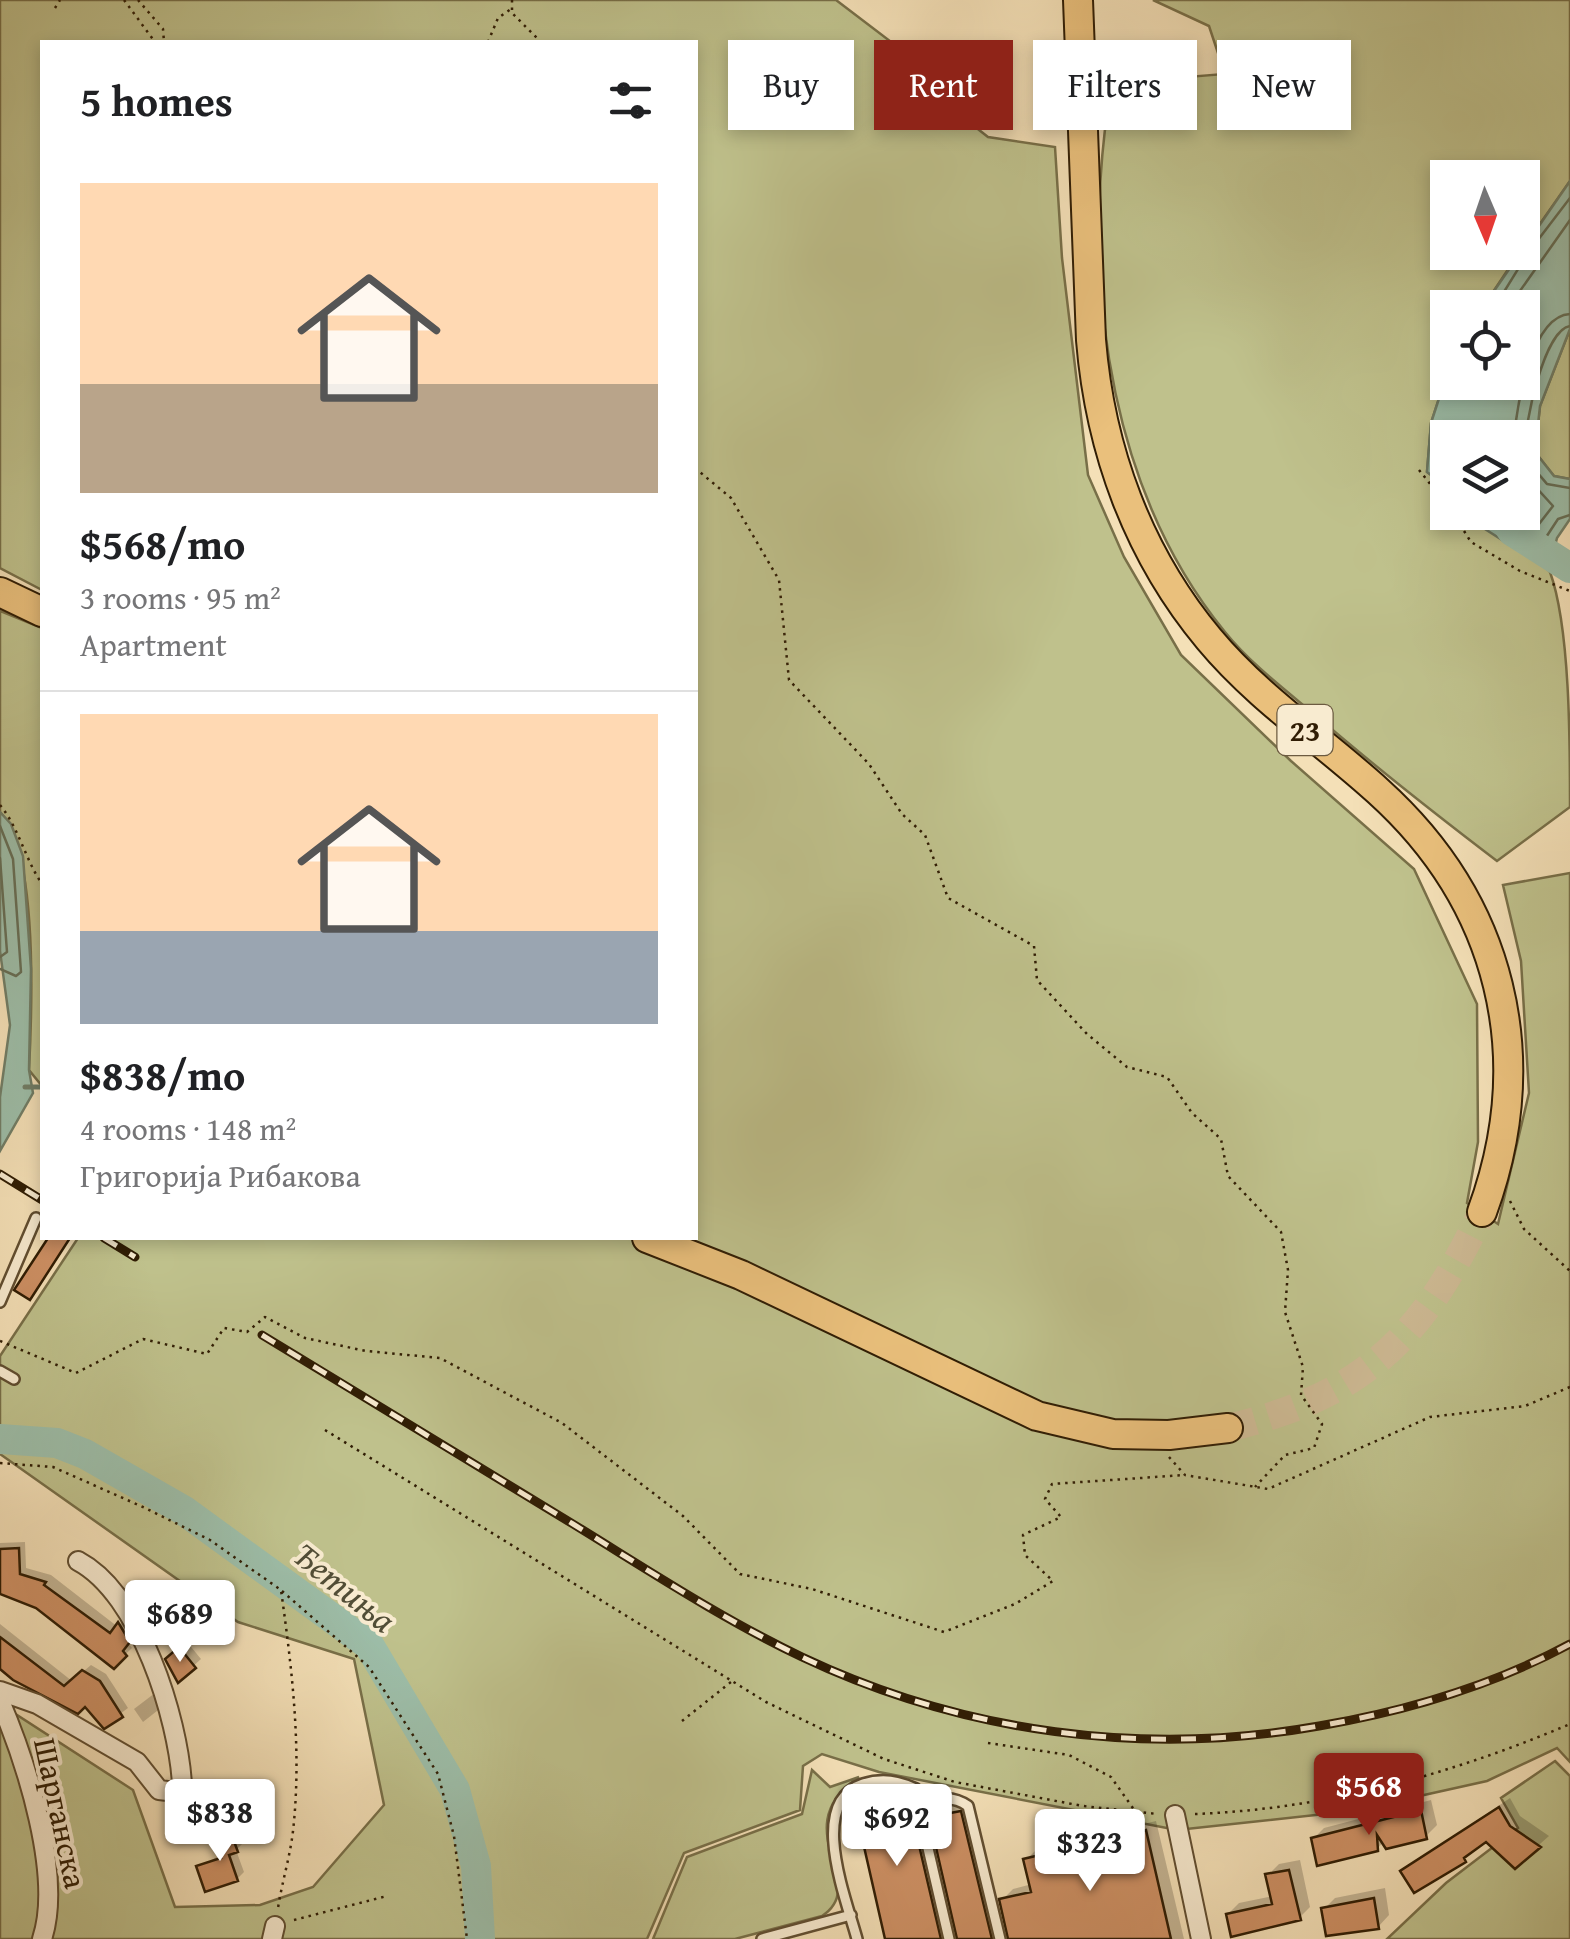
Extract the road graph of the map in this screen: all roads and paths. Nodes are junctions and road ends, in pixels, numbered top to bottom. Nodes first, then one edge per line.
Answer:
1 (60, 0) edge
2 (124, 0) edge
3 (138, 0) edge
4 (512, 0) edge
5 (1078, 0) edge
6 (55, 8) dead end
7 (512, 8) junction
8 (153, 40) edge
9 (164, 40) edge
10 (489, 40) edge
11 (539, 40) edge
12 (698, 470) edge
13 (1419, 470) dead end
14 (1430, 484) edge
15 (1463, 530) edge
16 (1570, 590) edge
17 (0, 592) edge
18 (40, 611) edge
19 (0, 805) edge
20 (40, 881) edge
21 (1492, 1184) junction
22 (1482, 1212) tunnel mouth
23 (36, 1218) dead end
24 (652, 1240) edge
25 (1570, 1271) edge
26 (0, 1302) edge
27 (0, 1341) edge
28 (0, 1371) edge
29 (14, 1379) dead end
30 (1570, 1387) edge
31 (1228, 1428) tunnel mouth
32 (325, 1430) dead end
33 (1154, 1435) junction
34 (0, 1463) edge
35 (1185, 1476) junction
36 (1255, 1487) junction
37 (78, 1561) dead end
38 (281, 1590) junction
39 (732, 1681) junction
40 (0, 1691) edge
41 (0, 1702) edge
42 (682, 1721) dead end
43 (1570, 1724) edge
44 (988, 1743) dead end
45 (922, 1806) junction
46 (1136, 1812) junction
47 (1175, 1814) junction
48 (387, 1896) dead end
49 (851, 1915) junction
50 (273, 1932) edge
51 (42, 1939) edge
52 (466, 1939) edge
53 (762, 1939) edge
54 (857, 1939) edge
55 (948, 1939) edge
56 (1000, 1939) edge
57 (1201, 1939) edge

1 - 6 path
2 - 8 path
3 - 9 path
4 - 7 path
5 - 21 main road, 23
7 - 10 path
7 - 11 path
12 - 36 path
13 - 14 path
15 - 16 path
17 - 18 main road
19 - 20 path
21 - 22 main road, 23
21 - 25 path
23 - 26 lane
24 - 33 main road
27 - 35 path
28 - 29 lane
30 - 36 path
31 - 33 main road
32 - 39 path
33 - 35 path
34 - 38 path
35 - 36 path
37 - 40 street
38 - 50 path
38 - 52 path
39 - 42 path
39 - 46 path
41 - 51 street, Шарганска
43 - 47 path
44 - 46 path
45 - 49 lane
45 - 55 lane
45 - 56 lane
46 - 47 path
47 - 57 street
48 - 50 path
49 - 53 lane
49 - 54 lane

